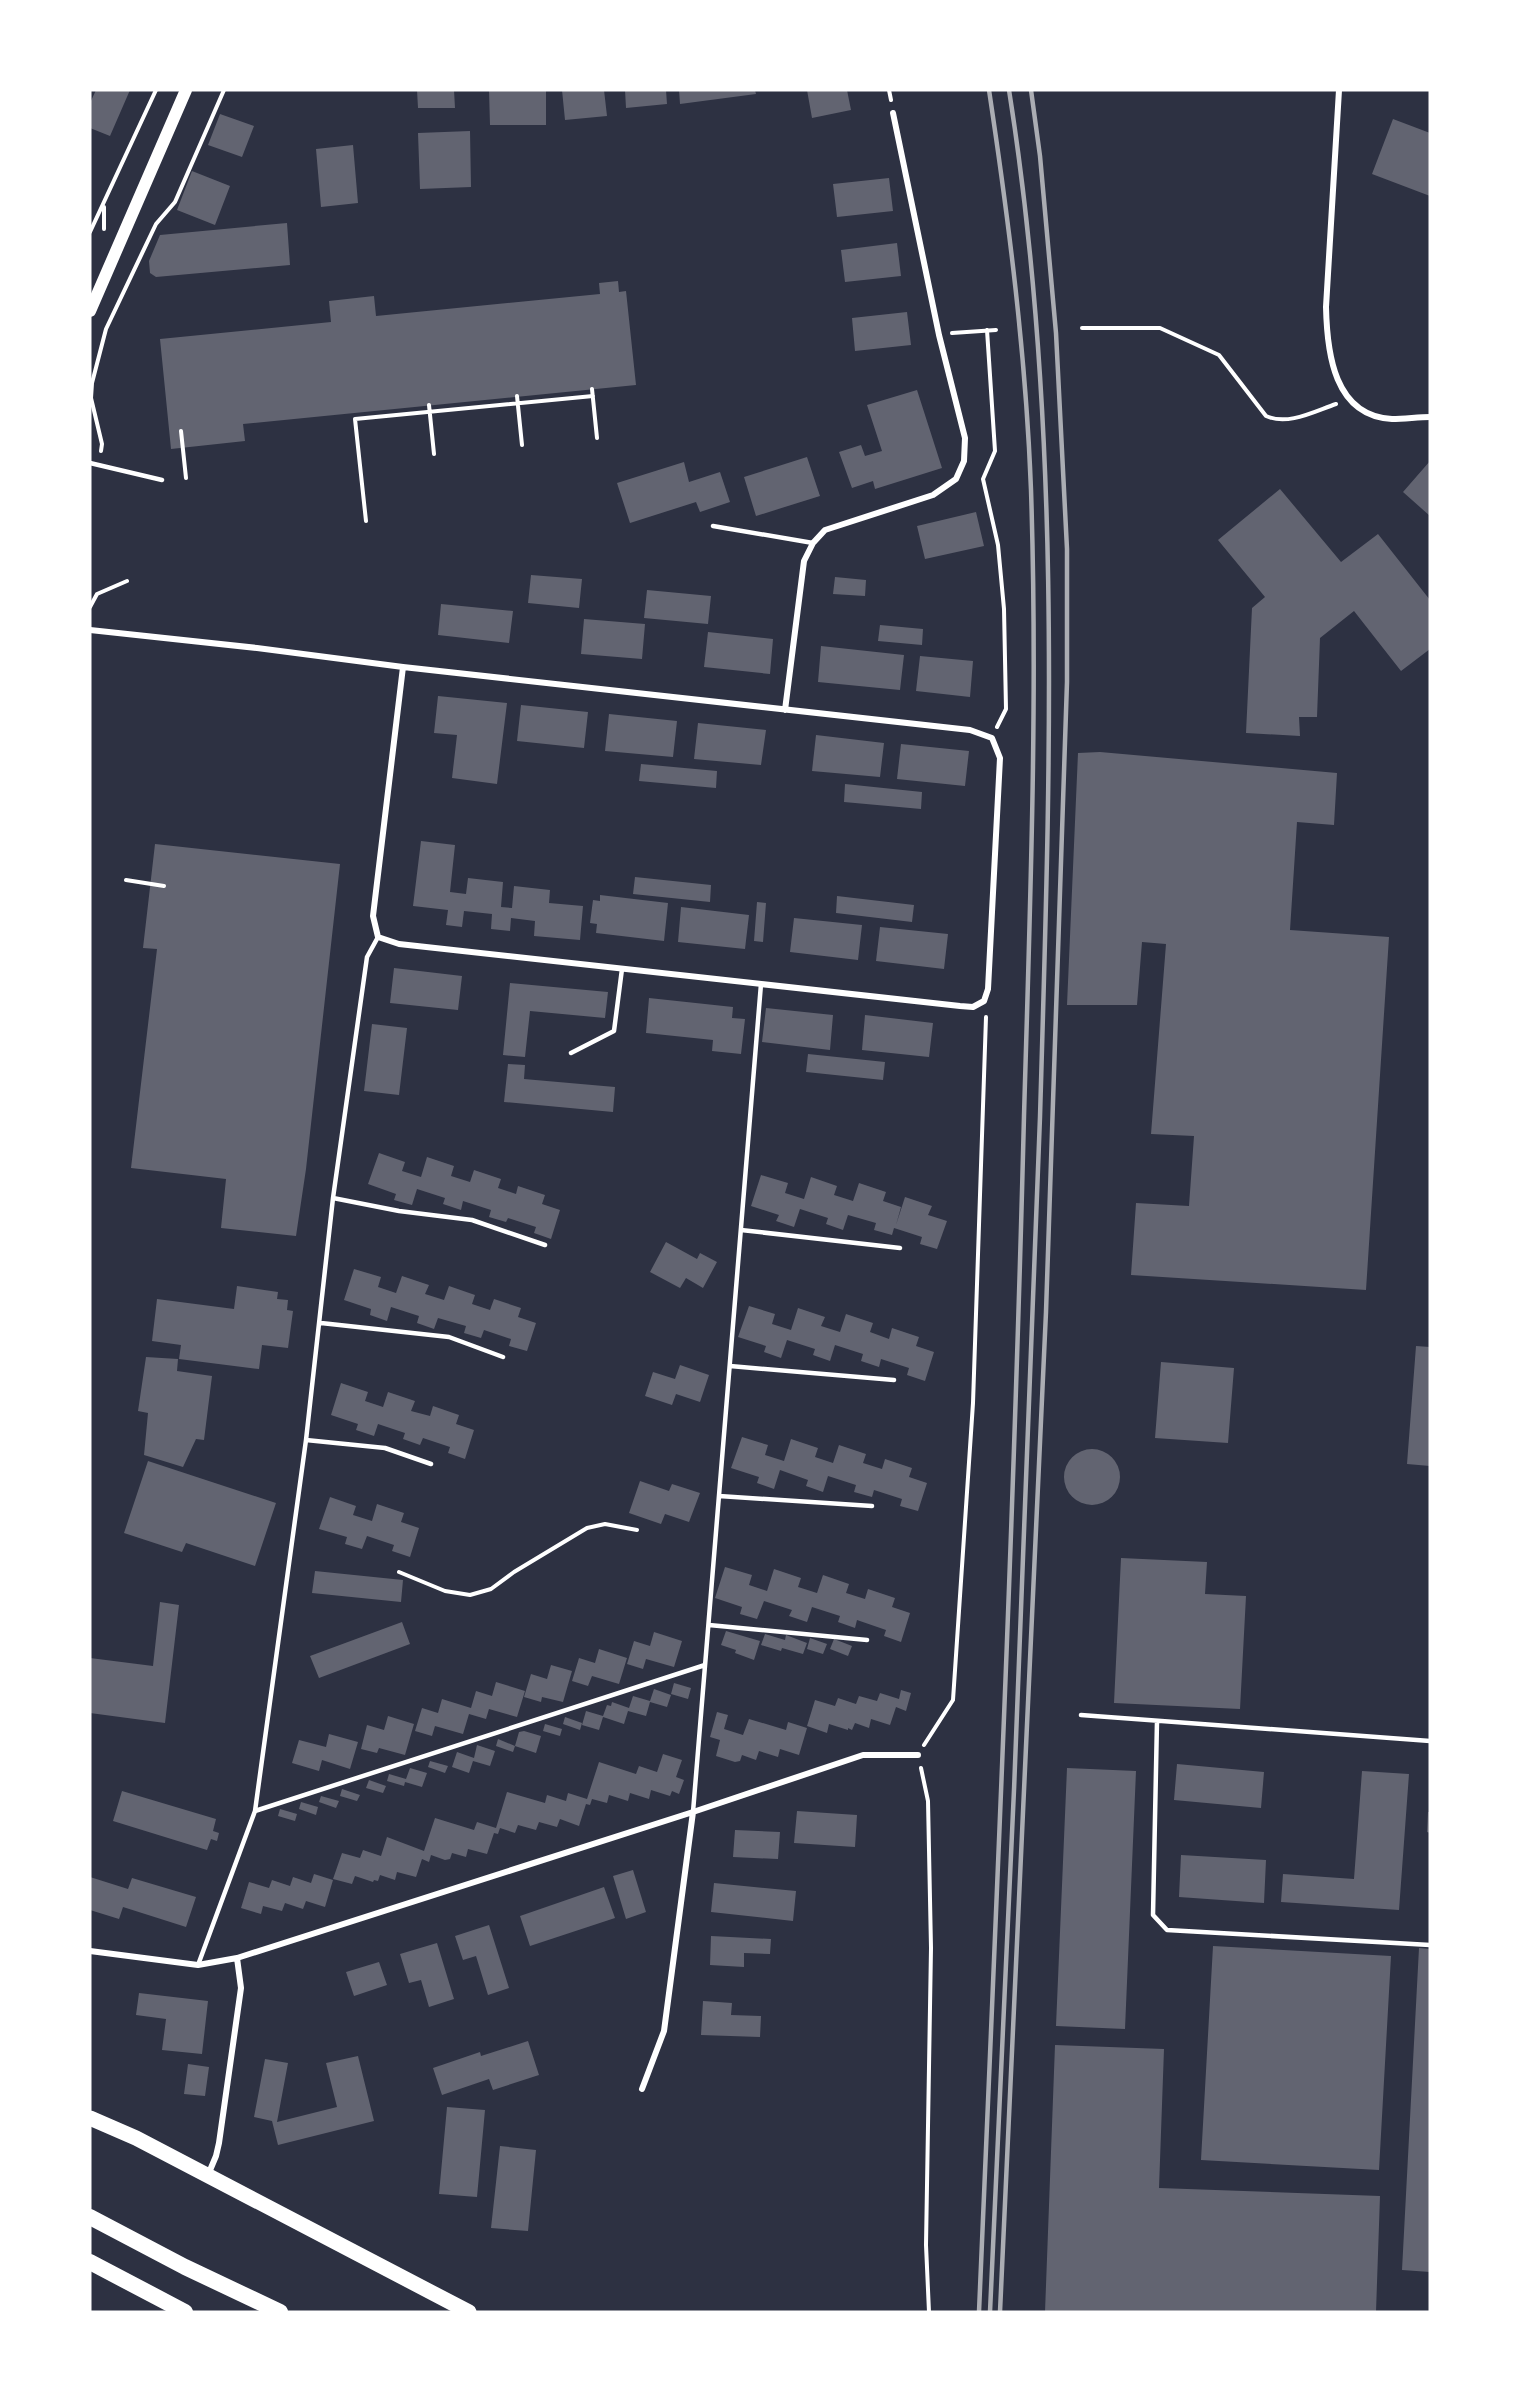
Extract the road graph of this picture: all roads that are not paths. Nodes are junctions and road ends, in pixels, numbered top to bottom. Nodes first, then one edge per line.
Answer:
1 (186, 90) edge
2 (1339, 90) edge
3 (893, 113) dead end
4 (90, 311) edge
5 (1430, 417) edge
6 (90, 463) edge
7 (162, 480) dead end
8 (713, 526) dead end
9 (813, 543) junction
10 (90, 630) edge
11 (403, 667) junction
12 (785, 710) junction
13 (378, 937) junction
14 (622, 969) junction
15 (761, 984) junction
16 (571, 1053) dead end
17 (333, 1198) junction
18 (741, 1230) junction
19 (545, 1245) dead end
20 (900, 1248) dead end
21 (321, 1323) junction
22 (503, 1357) dead end
23 (730, 1366) junction
24 (894, 1380) dead end
25 (306, 1440) junction
26 (431, 1464) dead end
27 (719, 1496) junction
28 (872, 1506) dead end
29 (709, 1625) junction
30 (867, 1640) dead end
31 (705, 1665) junction
32 (1082, 1715) dead end
33 (1157, 1721) junction
34 (1430, 1741) edge
35 (918, 1755) road end
36 (255, 1811) junction
37 (693, 1812) junction
38 (1430, 1945) edge
39 (90, 1950) edge
40 (237, 1958) junction
41 (198, 1965) junction
42 (642, 2089) dead end
43 (90, 2118) edge
44 (207, 2176) junction
45 (90, 2217) edge
46 (90, 2262) edge
47 (185, 2312) edge
48 (280, 2312) edge
49 (469, 2312) edge

1 - 4 main road
2 - 5 street
3 - 9 street
6 - 7 lane
8 - 9 lane
9 - 12 street
10 - 11 street
11 - 12 street
11 - 13 street
12 - 15 street
13 - 14 street
13 - 17 lane
14 - 15 street
14 - 16 lane
15 - 18 lane
17 - 19 lane
17 - 21 lane
18 - 20 lane
18 - 23 lane
21 - 22 lane
21 - 25 lane
23 - 24 lane
23 - 27 lane
25 - 26 lane
25 - 36 lane
27 - 28 lane
27 - 29 lane
29 - 30 lane
29 - 31 lane
31 - 36 lane
31 - 37 lane
32 - 33 lane
33 - 34 lane
33 - 38 lane
35 - 37 street
36 - 41 lane
37 - 40 street
37 - 42 street
39 - 41 street
40 - 41 street
40 - 44 street
43 - 44 main road
44 - 49 main road
45 - 48 highway
46 - 47 highway

